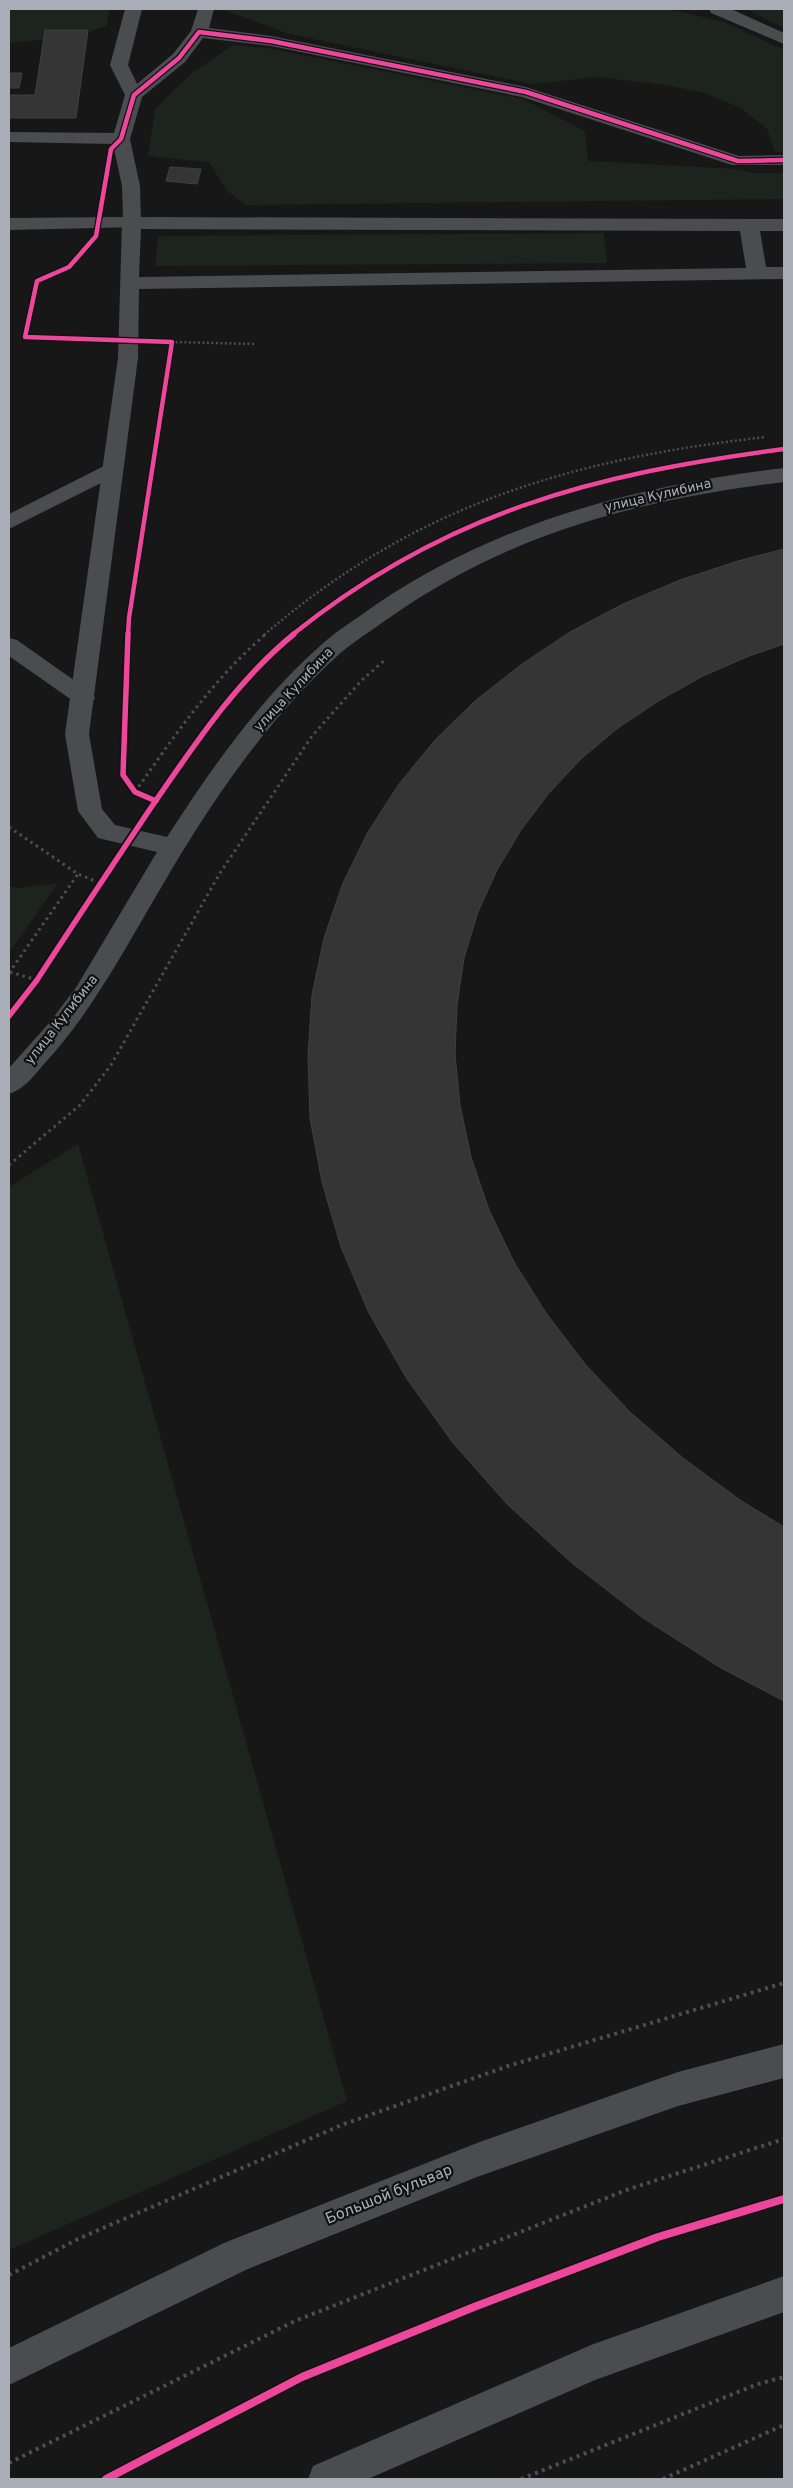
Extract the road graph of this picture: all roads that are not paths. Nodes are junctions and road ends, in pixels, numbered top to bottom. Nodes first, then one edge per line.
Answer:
1 (133, 9) edge
2 (206, 9) edge
3 (717, 9) edge
4 (199, 32) junction
5 (784, 39) edge
6 (134, 95) junction
7 (9, 138) edge
8 (121, 138) junction
9 (784, 160) edge
10 (132, 223) junction
11 (9, 224) edge
12 (749, 224) junction
13 (784, 225) edge
14 (784, 273) edge
15 (757, 274) junction
16 (128, 283) junction
17 (114, 468) junction
18 (784, 475) edge
19 (9, 522) edge
20 (9, 646) edge
21 (84, 698) junction
22 (172, 847) junction
23 (9, 1084) edge
24 (784, 2061) edge
25 (784, 2294) edge
26 (9, 2368) edge
27 (326, 2479) edge

1 - 6 lane
2 - 4 lane
3 - 5 lane
4 - 6 lane
4 - 9 lane
6 - 8 lane
7 - 8 lane
8 - 10 lane
10 - 11 lane
10 - 12 street
10 - 16 street
12 - 13 street
12 - 15 street
14 - 15 street
15 - 16 street
16 - 17 street
17 - 19 lane
17 - 21 street
18 - 22 street, улица Кулибина
20 - 21 lane
21 - 22 street
22 - 23 street, улица Кулибина
24 - 26 street, Большой бульвар
25 - 27 street

